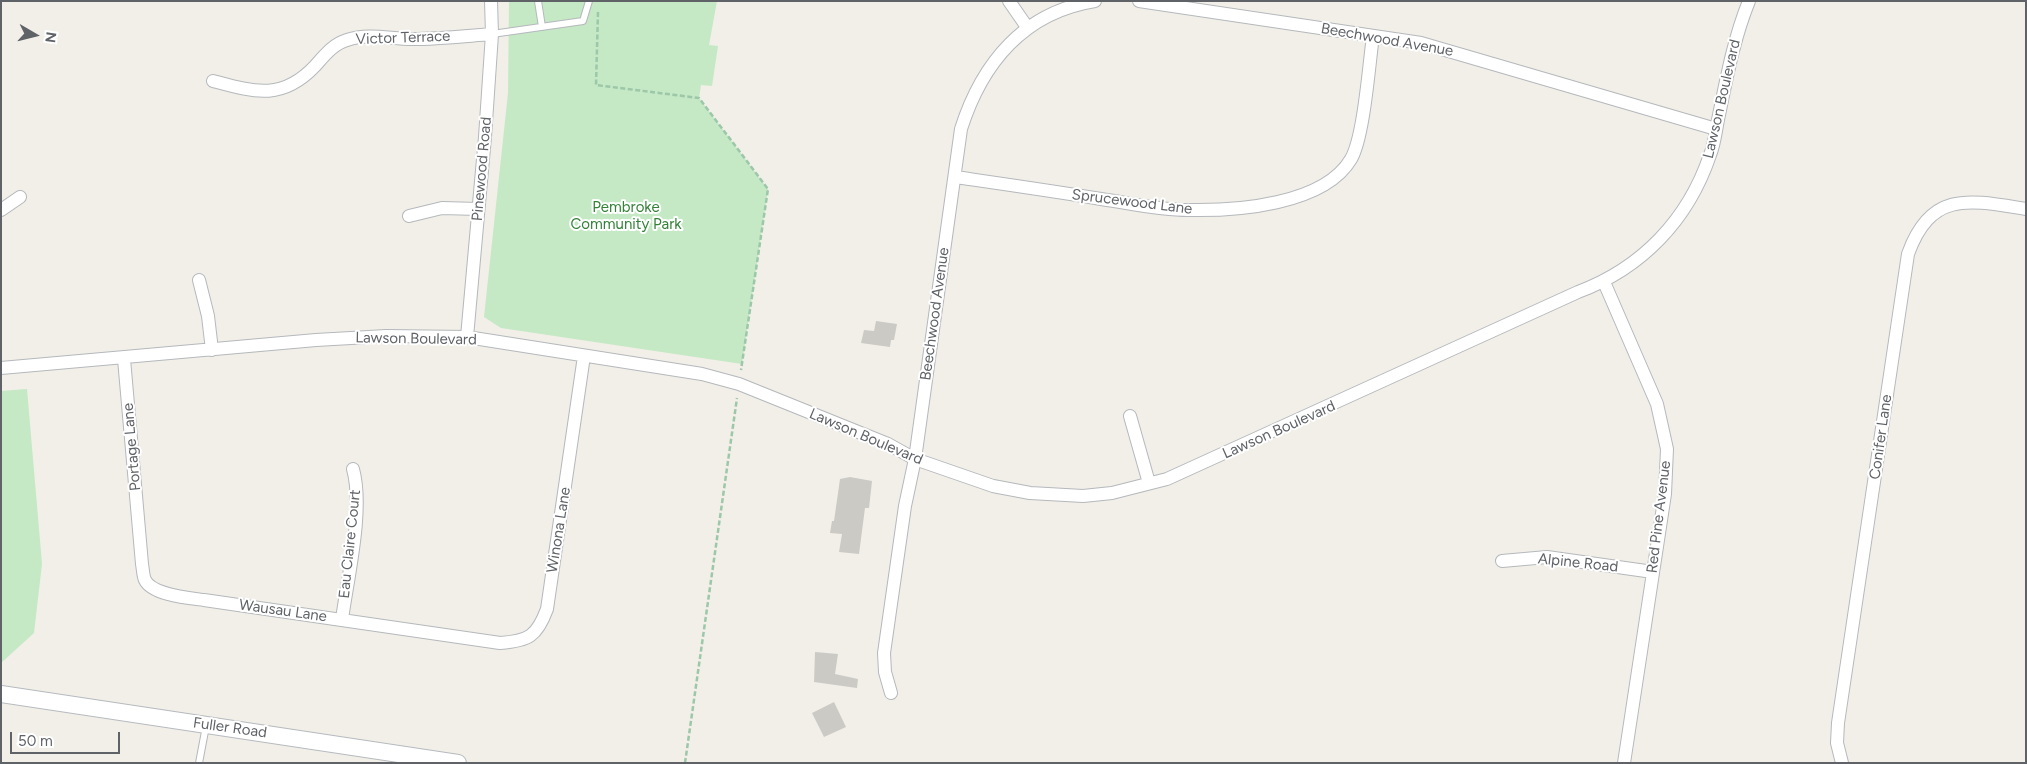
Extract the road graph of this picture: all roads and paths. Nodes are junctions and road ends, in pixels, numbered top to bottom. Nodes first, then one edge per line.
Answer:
1 (491, 1) edge
2 (538, 1) edge
3 (589, 1) edge
4 (1009, 1) edge
5 (1095, 1) edge
6 (1139, 1) edge
7 (1749, 1) edge
8 (598, 11) dead end
9 (542, 27) junction
10 (1028, 27) junction
11 (492, 34) junction
12 (1373, 36) junction
13 (213, 81) dead end
14 (1716, 129) junction
15 (955, 177) junction
16 (20, 197) dead end
17 (2026, 208) edge
18 (478, 209) junction
19 (1, 210) edge
20 (409, 216) dead end
21 (199, 280) dead end
22 (1604, 282) junction
23 (467, 337) junction
24 (212, 350) junction
25 (584, 356) junction
26 (124, 359) junction
27 (1, 368) edge
28 (739, 384) junction
29 (1130, 416) dead end
30 (915, 459) junction
31 (353, 468) dead end
32 (1149, 483) junction
33 (140, 536) joint
34 (1502, 561) dead end
35 (1652, 572) junction
36 (342, 619) junction
37 (469, 639) joint
38 (890, 693) dead end
39 (1, 694) edge
40 (206, 724) junction
41 (198, 763) edge
42 (458, 763) edge
43 (685, 763) edge
44 (1624, 763) edge
45 (1842, 763) edge

1 - 11 street, Pinewood Road
2 - 9 lane
3 - 9 lane
4 - 10 street
5 - 10 street, Beechwood Avenue
6 - 12 street, Beechwood Avenue
7 - 14 street, Lawson Boulevard
8 - 28 path
9 - 11 lane
10 - 15 street, Beechwood Avenue
11 - 13 street, Victor Terrace
11 - 18 street, Pinewood Road
12 - 14 street, Beechwood Avenue
12 - 15 street, Sprucewood Lane
14 - 22 street, Lawson Boulevard
15 - 30 street, Beechwood Avenue
16 - 19 street
17 - 45 street, Conifer Lane
18 - 20 street
18 - 23 street, Pinewood Road
21 - 24 street
22 - 32 street, Lawson Boulevard
22 - 35 street, Red Pine Avenue
23 - 24 street, Lawson Boulevard
23 - 25 street, Lawson Boulevard
24 - 26 street, Lawson Boulevard
25 - 28 street, Lawson Boulevard
25 - 37 street, Winona Lane
26 - 27 street, Lawson Boulevard
26 - 33 street, Portage Lane
28 - 30 street, Lawson Boulevard
28 - 43 path
29 - 32 street
30 - 32 street, Lawson Boulevard
30 - 38 street, Beechwood Avenue
31 - 36 street, Eau Claire Court
33 - 36 street, Wausau Lane
34 - 35 street, Alpine Road
35 - 44 street, Red Pine Avenue
36 - 37 street, Wausau Lane
39 - 40 street, Fuller Road
40 - 41 lane
40 - 42 street, Fuller Road

